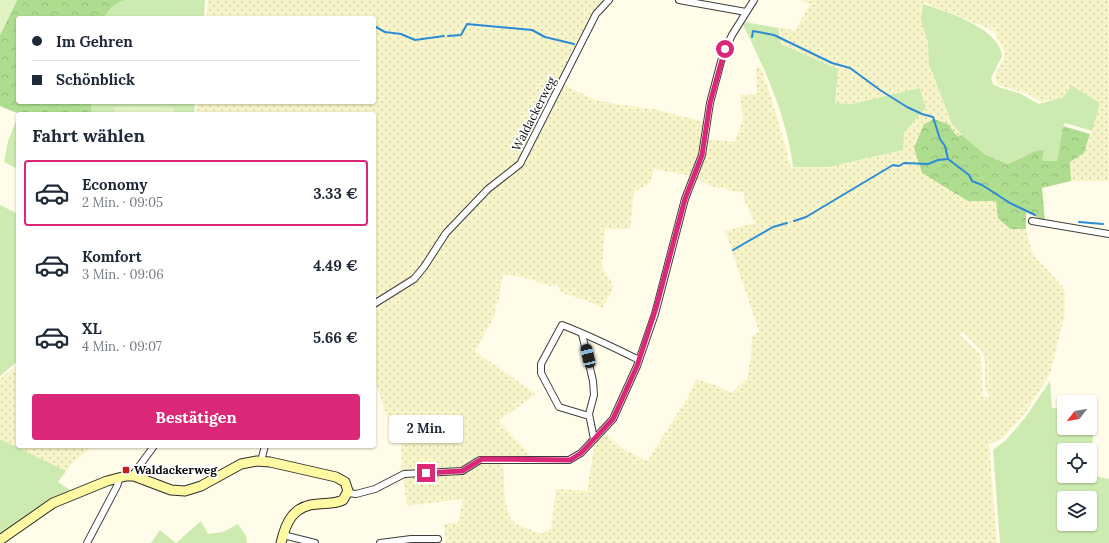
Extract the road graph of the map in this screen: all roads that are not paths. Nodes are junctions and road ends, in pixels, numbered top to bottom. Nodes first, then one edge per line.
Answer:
1 (609, 0) edge
2 (679, 0) edge
3 (754, 0) edge
4 (746, 12) junction
5 (1032, 221) dead end
6 (1109, 234) edge
7 (376, 303) edge
8 (582, 334) junction
9 (639, 360) junction
10 (589, 416) junction
11 (594, 439) junction
12 (153, 448) edge
13 (264, 448) edge
14 (261, 461) junction
15 (132, 476) junction
16 (120, 477) junction
17 (348, 493) junction
18 (282, 539) edge
19 (438, 539) dead end
20 (0, 540) edge
21 (87, 543) edge
22 (315, 543) edge
23 (380, 543) edge

1 - 7 street, Waldackerweg
2 - 4 street
3 - 4 street
4 - 9 street
5 - 6 street
8 - 9 street
8 - 10 street
8 - 10 street
9 - 11 street
10 - 11 street
11 - 17 street
12 - 15 street
13 - 14 street
14 - 15 street
14 - 17 street
15 - 16 street
16 - 20 street
16 - 21 street
17 - 18 street
18 - 22 street
19 - 23 street

